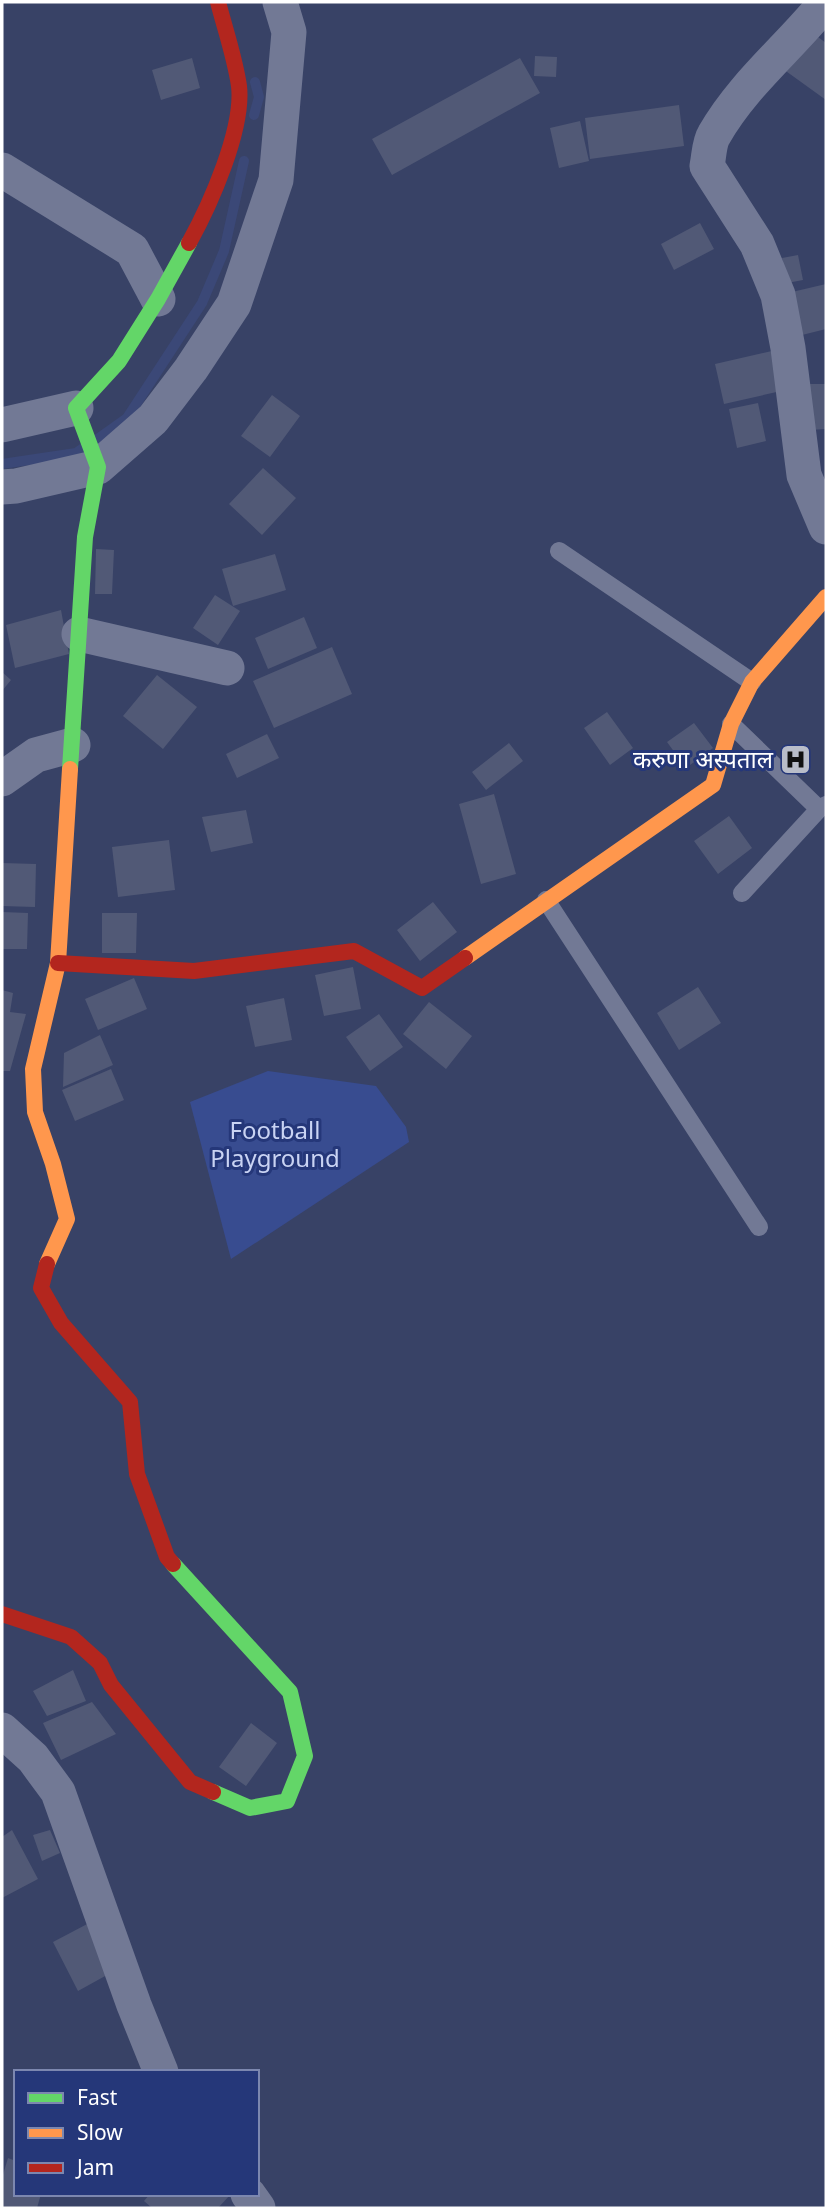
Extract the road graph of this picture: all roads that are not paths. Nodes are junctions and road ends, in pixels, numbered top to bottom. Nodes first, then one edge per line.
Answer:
1 (218, 2) edge
2 (280, 2) edge
3 (826, 2) edge
4 (2, 170) edge
5 (158, 299) junction
6 (80, 418) junction
7 (2, 425) edge
8 (95, 460) junction
9 (2, 487) edge
10 (826, 527) edge
11 (559, 551) dead end
12 (826, 597) edge
13 (79, 634) junction
14 (227, 668) dead end
15 (752, 681) junction
16 (731, 724) junction
17 (73, 745) junction
18 (2, 779) edge
19 (823, 807) edge
20 (742, 893) dead end
21 (546, 900) junction
22 (58, 963) junction
23 (759, 1227) dead end
24 (2, 1614) edge
25 (2, 1730) edge
26 (160, 2070) edge

1 - 5 street
2 - 8 street
3 - 10 street
4 - 5 street
5 - 6 street
6 - 7 street
6 - 8 street
8 - 9 street
8 - 13 street
11 - 15 lane
12 - 15 street
13 - 14 street
13 - 17 street
15 - 16 street
16 - 19 lane
16 - 21 street
17 - 18 street
17 - 22 street
19 - 20 lane
21 - 22 street
21 - 23 lane
22 - 24 street
25 - 26 street

